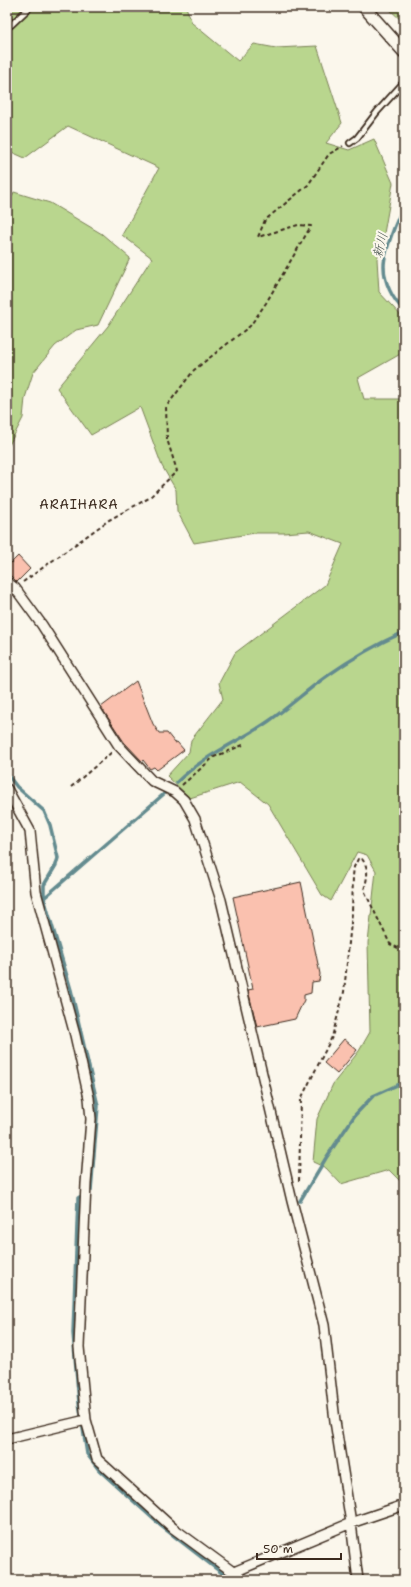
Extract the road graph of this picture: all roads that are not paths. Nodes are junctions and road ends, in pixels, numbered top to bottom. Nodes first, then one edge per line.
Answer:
1 (30, 7) edge
2 (364, 7) edge
3 (7, 26) edge
4 (404, 52) edge
5 (404, 82) edge
6 (350, 143) dead end
7 (7, 582) edge
8 (7, 789) edge
9 (86, 1420) junction
10 (7, 1439) edge
11 (404, 1505) edge
12 (351, 1523) junction
13 (234, 1572) junction
14 (244, 1580) edge
15 (358, 1580) edge

1 - 3 lane
2 - 4 street
5 - 6 lane
7 - 12 street
8 - 9 street
9 - 10 street
9 - 13 street
11 - 12 street
12 - 13 street
12 - 15 street
13 - 14 street

